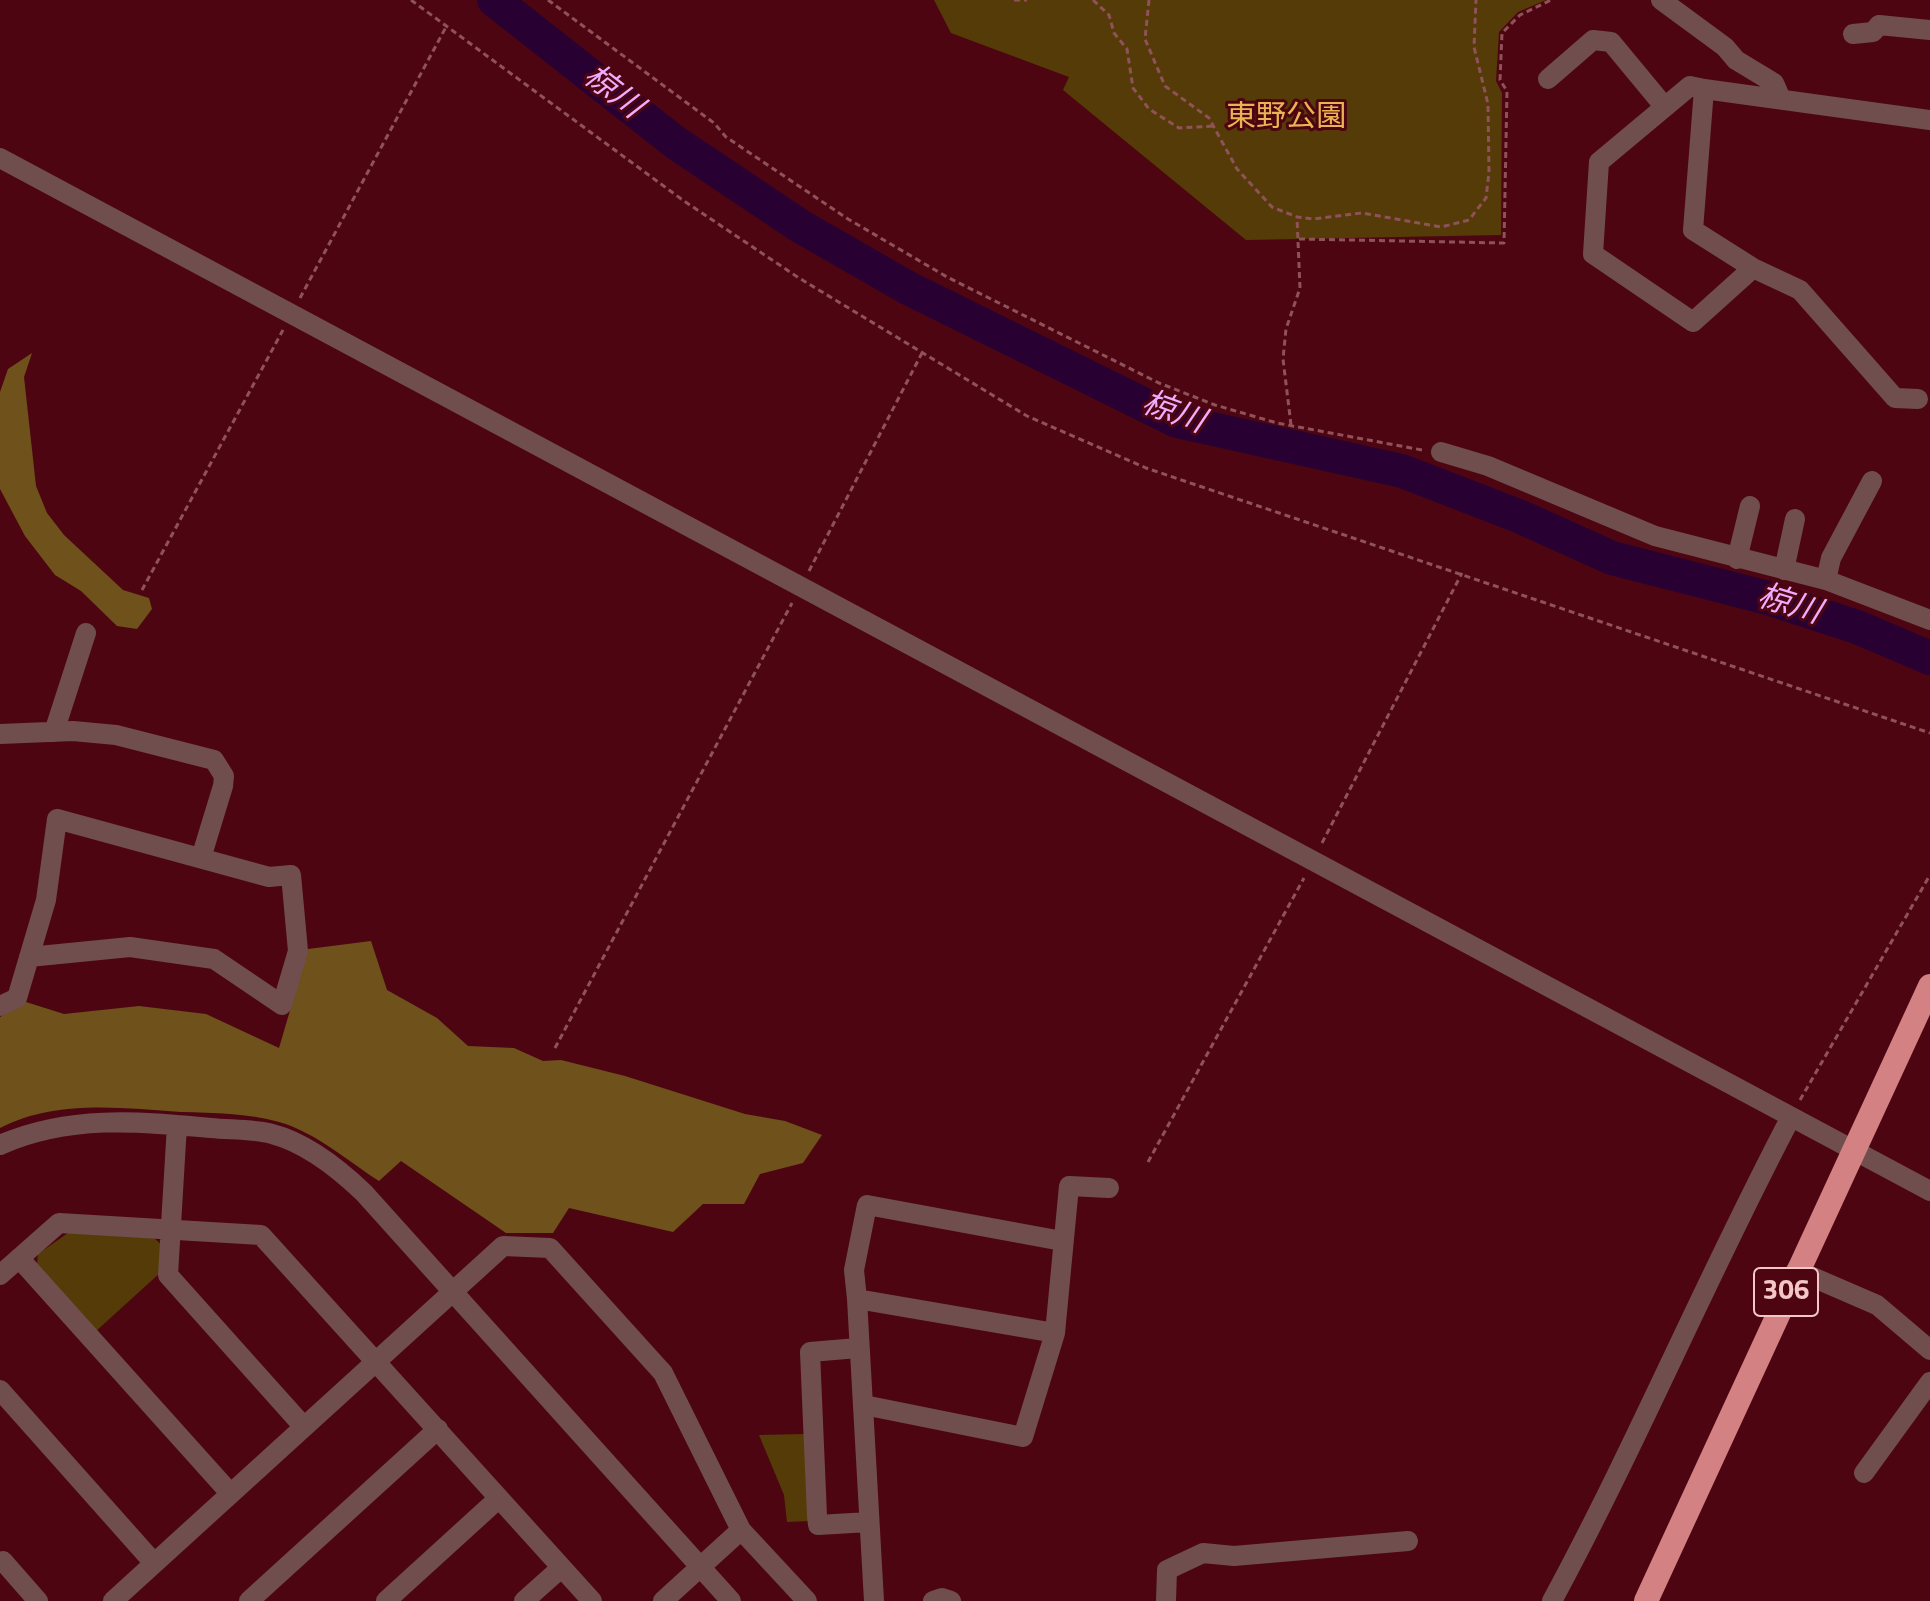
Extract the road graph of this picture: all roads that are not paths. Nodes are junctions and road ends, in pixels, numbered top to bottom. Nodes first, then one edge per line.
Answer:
1 (1661, 0) edge
2 (1930, 30) edge
3 (1853, 34) dead end
4 (1548, 79) dead end
5 (1704, 89) junction
6 (1781, 99) junction
7 (1664, 106) junction
8 (1930, 120) edge
9 (0, 158) edge
10 (1753, 268) junction
11 (1918, 399) dead end
12 (1441, 452) road end
13 (1872, 481) dead end
14 (1750, 506) dead end
15 (1795, 519) dead end
16 (1737, 559) junction
17 (1784, 570) junction
18 (1826, 580) junction
19 (1930, 620) edge
20 (86, 633) dead end
21 (54, 732) junction
22 (0, 734) edge
23 (201, 858) junction
24 (29, 957) junction
25 (1930, 986) edge
26 (0, 1006) edge
27 (1791, 1117) junction
28 (177, 1125) junction
29 (0, 1145) edge
30 (1856, 1151) junction
31 (1109, 1188) dead end
32 (1930, 1191) edge
33 (171, 1228) junction
34 (1062, 1241) junction
35 (19, 1258) junction
36 (1796, 1270) junction
37 (0, 1275) edge
38 (451, 1292) junction
39 (857, 1299) junction
40 (1055, 1333) junction
41 (858, 1348) junction
42 (1930, 1350) edge
43 (375, 1360) junction
44 (1930, 1382) edge
45 (0, 1390) edge
46 (864, 1405) junction
47 (304, 1427) junction
48 (438, 1429) junction
49 (1864, 1473) dead end
50 (230, 1493) junction
51 (498, 1499) junction
52 (869, 1522) junction
53 (741, 1530) junction
54 (1408, 1541) dead end
55 (3, 1561) dead end
56 (154, 1563) junction
57 (700, 1567) junction
58 (561, 1568) junction
59 (1648, 1600) edge
60 (38, 1601) edge
61 (113, 1601) edge
62 (249, 1601) edge
63 (386, 1601) edge
64 (524, 1601) edge
65 (592, 1601) edge
66 (663, 1601) edge
67 (731, 1601) edge
68 (807, 1601) edge
69 (874, 1601) edge
70 (933, 1601) edge
71 (951, 1601) edge
72 (1166, 1601) edge
73 (1552, 1601) edge

1 - 6 street
2 - 3 street
4 - 7 street
5 - 6 street
5 - 7 street
5 - 10 street
6 - 8 street
7 - 10 street
9 - 27 street
10 - 11 street
12 - 16 street
13 - 18 street
14 - 16 street
15 - 17 street
16 - 17 street
17 - 18 street
18 - 19 street
20 - 21 street
21 - 22 street
21 - 23 street
23 - 24 street
23 - 24 street
24 - 26 street
25 - 30 highway, 306
27 - 30 street
27 - 73 street
28 - 29 street
28 - 33 street
28 - 38 street
30 - 32 street
30 - 36 highway, 306
31 - 34 street
33 - 35 street
33 - 43 street
33 - 47 street
34 - 39 street
34 - 40 street
35 - 37 street
35 - 50 street
36 - 42 street
36 - 59 highway, 306
38 - 43 street
38 - 53 street
38 - 57 street
39 - 40 street
39 - 41 street
40 - 46 street
41 - 46 street
41 - 52 street
43 - 47 street
43 - 48 street
44 - 49 street
45 - 56 street
46 - 52 street
47 - 50 street
48 - 51 street
48 - 62 street
50 - 56 street
51 - 58 street
51 - 63 street
52 - 69 street
53 - 57 street
53 - 68 street
54 - 72 street
55 - 60 street
56 - 61 street
57 - 66 street
57 - 67 street
58 - 64 street
58 - 65 street
70 - 71 street

